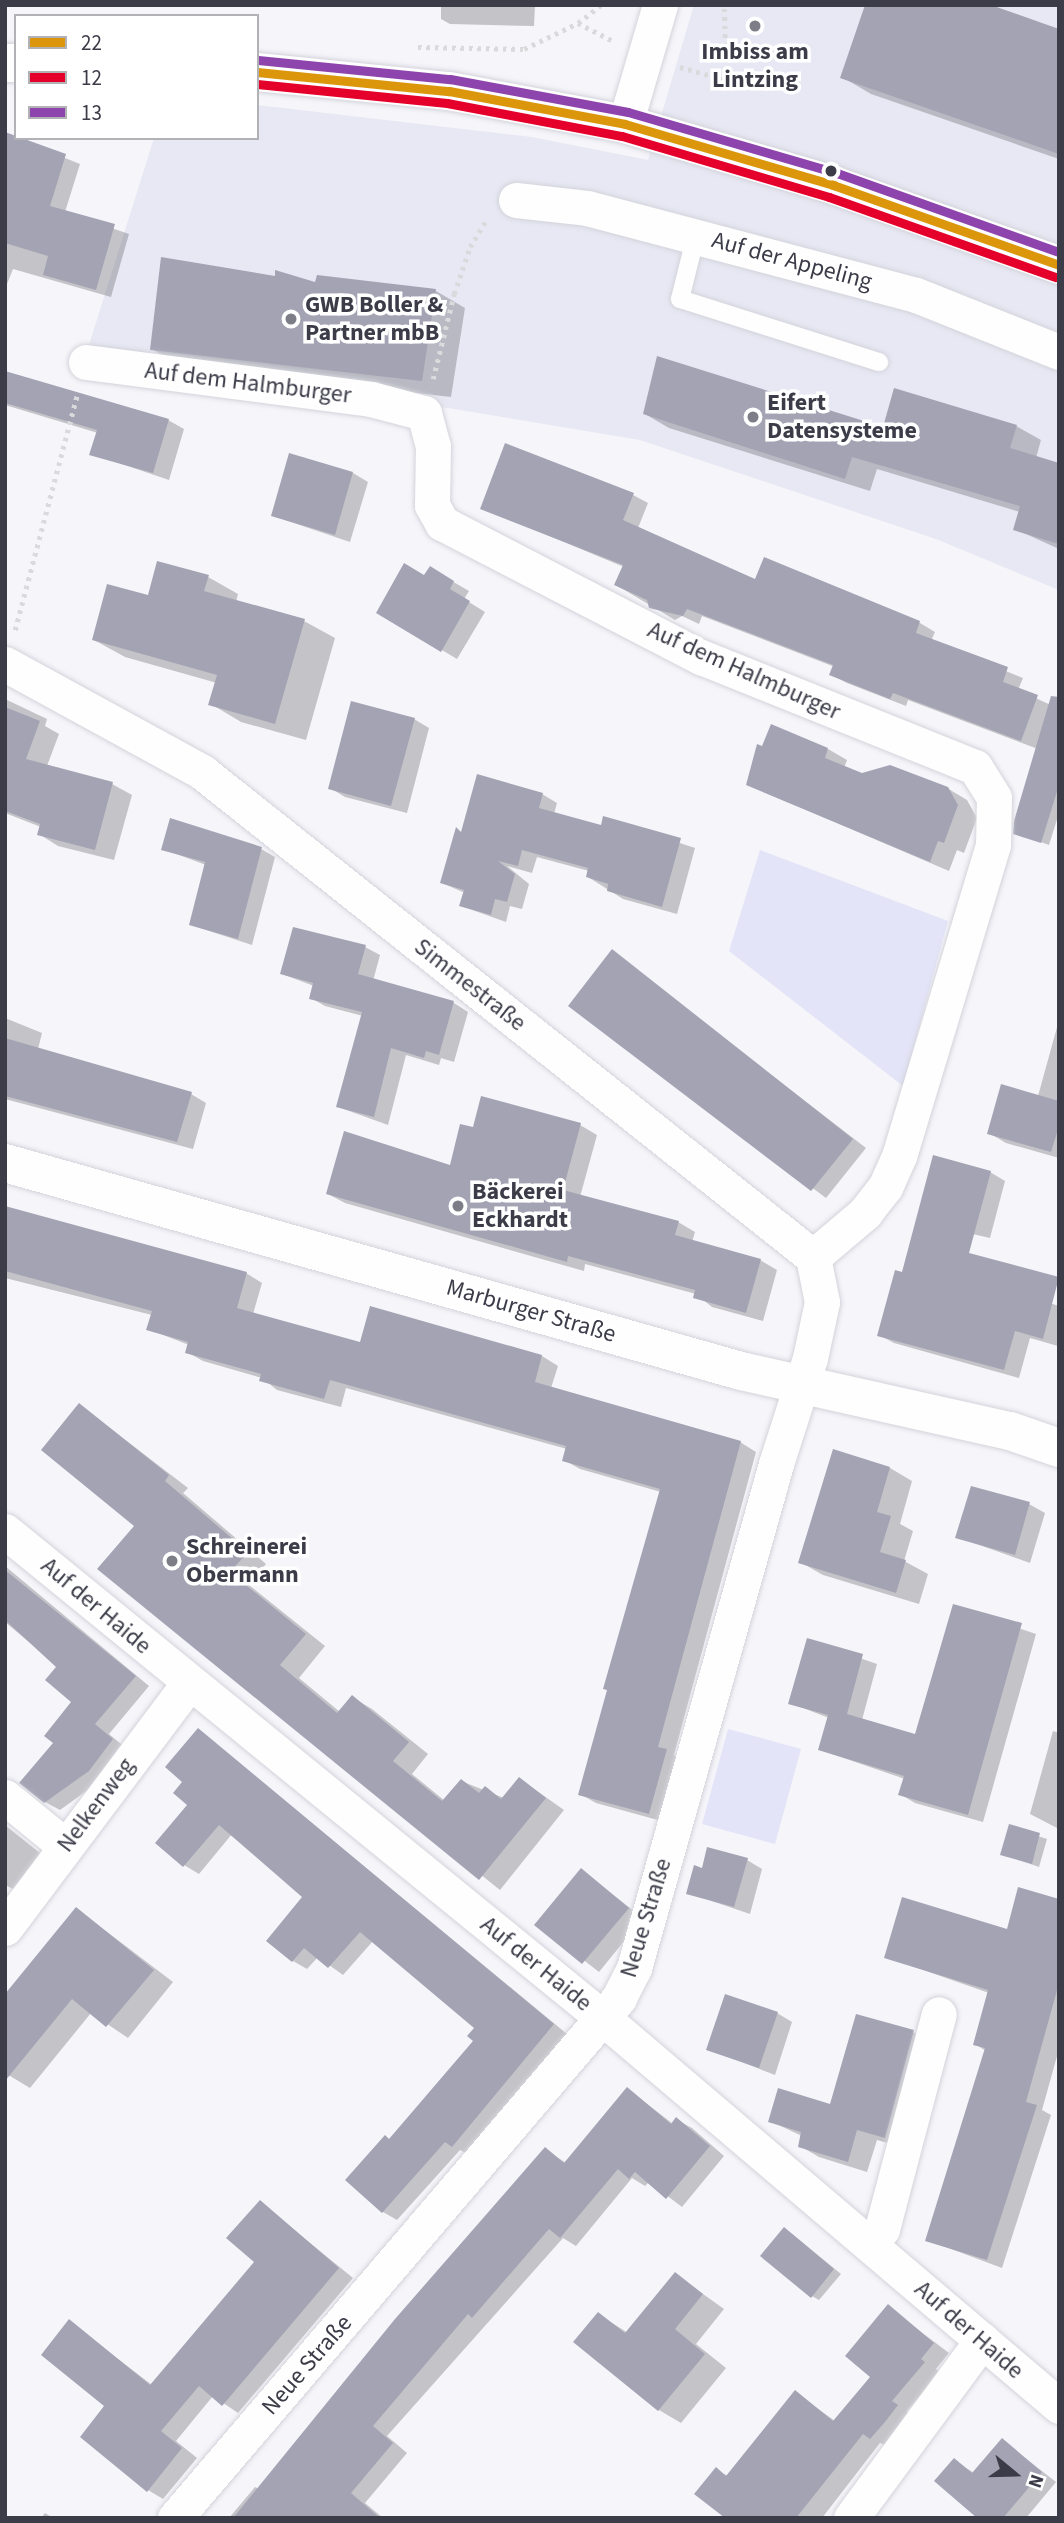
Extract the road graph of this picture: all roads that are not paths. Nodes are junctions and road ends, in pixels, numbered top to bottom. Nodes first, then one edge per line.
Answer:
1 (660, 5) edge
2 (259, 72) edge
3 (625, 124) junction
4 (516, 200) road end
5 (696, 235) junction
6 (1059, 265) edge
7 (1059, 352) edge
8 (86, 362) road end
9 (879, 362) dead end
10 (6, 664) edge
11 (5, 1163) edge
12 (813, 1257) junction
13 (801, 1382) junction
14 (1059, 1448) edge
15 (5, 1531) edge
16 (189, 1683) junction
17 (5, 1797) edge
18 (65, 1846) junction
19 (5, 1928) edge
20 (939, 2014) dead end
21 (604, 2019) junction
22 (869, 2244) junction
23 (982, 2340) junction
24 (1059, 2406) edge
25 (175, 2518) edge
26 (851, 2518) edge

1 - 3 street
2 - 3 street
3 - 6 street
4 - 5 street, Auf der Appeling
5 - 7 street, Auf der Appeling
5 - 9 lane
8 - 12 street, Auf dem Halmburger
10 - 12 street, Simmestraße
11 - 13 street, Marburger Straße
12 - 13 street
13 - 14 street, Marburger Straße
13 - 21 street, Neue Straße
15 - 16 street, Auf der Haide
16 - 18 street, Nelkenweg
16 - 21 street, Auf der Haide
17 - 18 street
18 - 19 street, Nelkenweg
20 - 22 street
21 - 22 street, Auf der Haide
21 - 25 street, Neue Straße
22 - 23 street, Auf der Haide
23 - 24 street, Auf der Haide
23 - 26 street

